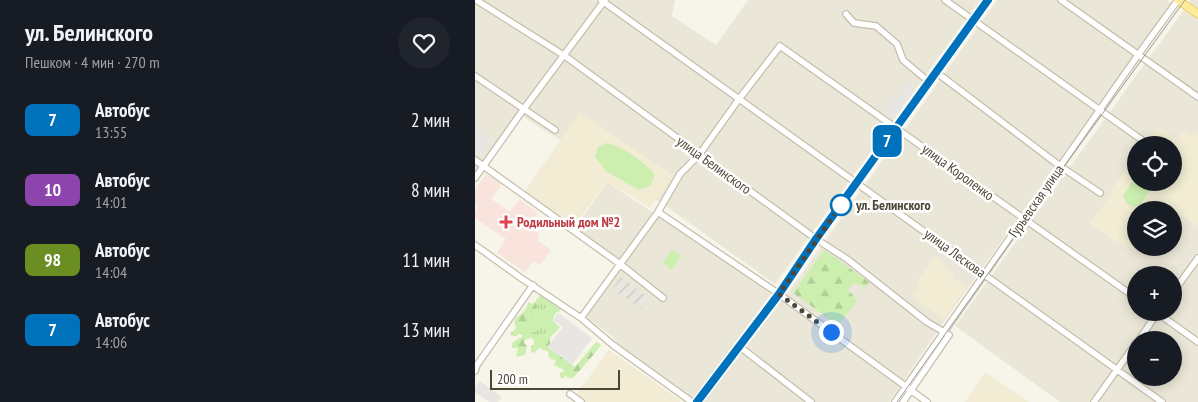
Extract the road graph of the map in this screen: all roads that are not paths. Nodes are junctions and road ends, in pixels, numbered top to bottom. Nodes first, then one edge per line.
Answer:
1 (476, 0) edge
2 (945, 0) edge
3 (988, 0) edge
4 (1061, 0) edge
5 (1178, 0) edge
6 (603, 1) edge
7 (846, 14) dead end
8 (1198, 14) edge
9 (973, 20) junction
10 (1137, 55) junction
11 (565, 56) junction
12 (936, 72) junction
13 (475, 76) edge
14 (929, 82) junction
15 (1198, 97) edge
16 (739, 99) junction
17 (1101, 109) junction
18 (523, 110) junction
19 (896, 127) junction
20 (555, 130) dead end
21 (1137, 136) edge
22 (699, 155) junction
23 (475, 160) edge
24 (483, 166) junction
25 (1060, 166) junction
26 (475, 178) edge
27 (857, 183) junction
28 (1100, 193) dead end
29 (658, 212) junction
30 (1023, 219) junction
31 (816, 239) junction
32 (475, 245) edge
33 (1197, 262) edge
34 (620, 264) junction
35 (985, 274) junction
36 (1182, 282) edge
37 (533, 285) junction
38 (1127, 292) edge
39 (779, 294) junction
40 (663, 298) dead end
41 (581, 318) junction
42 (1168, 321) edge
43 (947, 334) junction
44 (1198, 342) edge
45 (739, 346) junction
46 (1127, 356) edge
47 (1117, 370) junction
48 (475, 371) edge
49 (908, 389) junction
50 (570, 394) dead end
51 (581, 402) edge
52 (691, 402) edge
53 (697, 402) edge
54 (811, 402) edge
55 (895, 402) edge
56 (903, 402) edge
57 (927, 402) edge
58 (1094, 402) edge
59 (1162, 402) edge

1 - 11 street, улица Белинского
2 - 9 street
3 - 9 main road
4 - 10 street
5 - 8 main road
5 - 10 street, Гурьевская улица
6 - 11 street
6 - 16 street, улица Лескова
7 - 14 street
9 - 12 main road
9 - 17 street
10 - 15 street
10 - 17 street, Гурьевская улица
11 - 18 street
11 - 22 street, улица Белинского
12 - 14 main road
12 - 25 street
13 - 18 street
14 - 19 main road
16 - 19 street, улица Короленко
16 - 22 street
16 - 27 street, улица Лескова
17 - 21 street
17 - 25 street, Гурьевская улица
18 - 20 street
18 - 24 street
19 - 27 main road
19 - 30 street, улица Короленко
22 - 29 street
22 - 31 street, улица Белинского
23 - 24 street
24 - 26 street
24 - 34 street
25 - 28 street
25 - 30 street, Гурьевская улица
27 - 31 main road
27 - 35 street, улица Лескова
29 - 34 street
29 - 39 street
30 - 35 street, Гурьевская улица
30 - 38 street, улица Короленко
31 - 39 main road
31 - 43 street, улица Белинского
32 - 37 street
33 - 36 street
34 - 40 street
34 - 41 street
35 - 43 street, Гурьевская улица
35 - 47 street, улица Лескова
37 - 41 street
37 - 48 street
39 - 45 main road
39 - 49 street
41 - 52 street
42 - 44 street
43 - 49 street, Гурьевская улица
45 - 53 main road
45 - 54 street
46 - 47 street
47 - 58 street
47 - 59 street, улица Лескова
49 - 55 street, Гурьевская улица
49 - 56 street, Гурьевская улица
49 - 57 street
50 - 51 street

